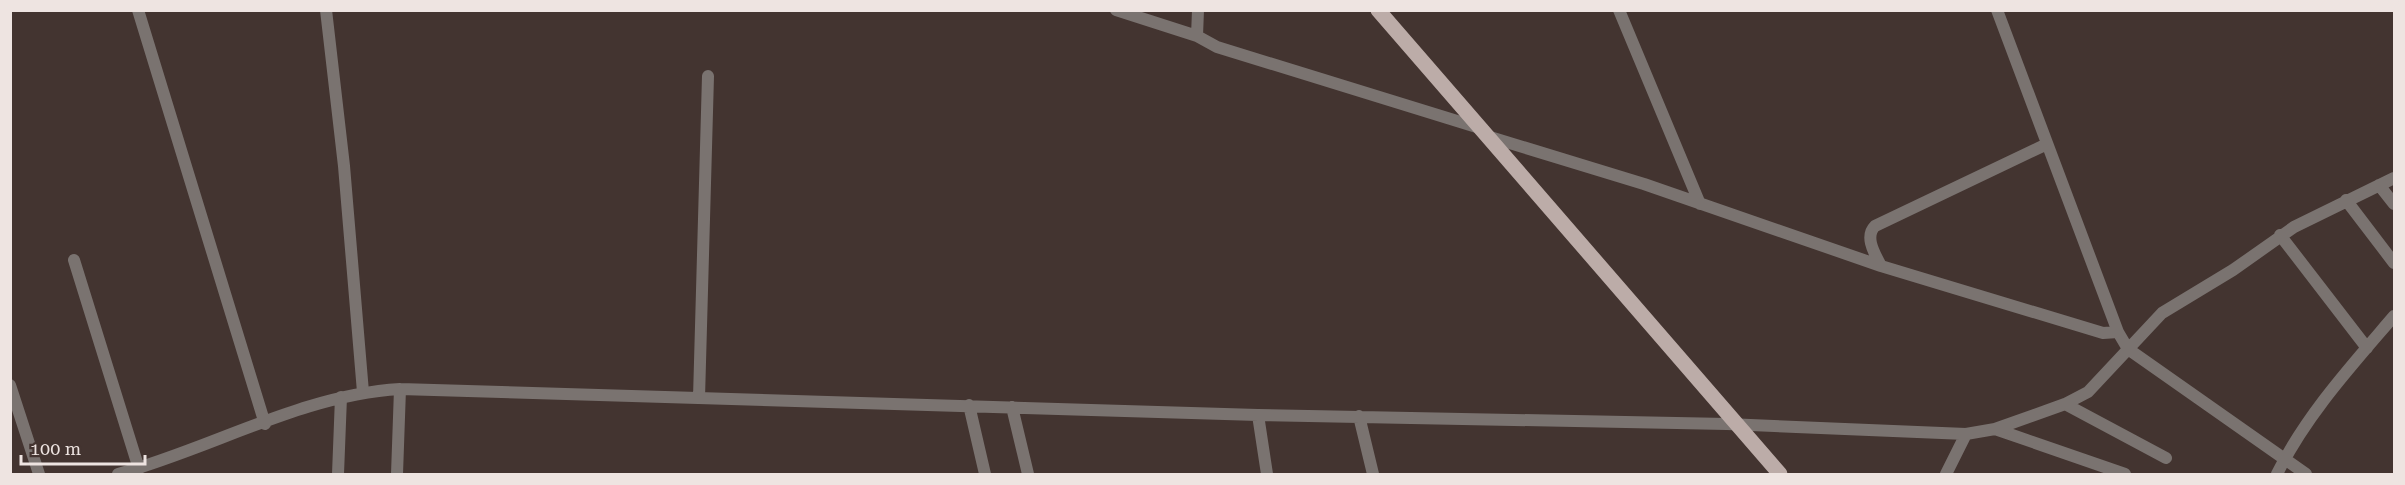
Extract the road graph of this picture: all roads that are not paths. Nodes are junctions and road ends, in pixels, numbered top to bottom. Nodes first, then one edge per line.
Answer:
1 (138, 10) edge
2 (326, 10) edge
3 (1116, 10) edge
4 (1198, 10) edge
5 (1378, 10) edge
6 (1619, 10) edge
7 (1996, 10) edge
8 (1197, 36) junction
9 (708, 76) dead end
10 (1487, 133) junction
11 (2047, 144) junction
12 (2394, 178) edge
13 (2379, 184) junction
14 (2346, 200) junction
15 (1700, 204) junction
16 (2394, 204) edge
17 (2280, 235) junction
18 (74, 260) dead end
19 (2394, 263) edge
20 (1881, 266) junction
21 (2394, 316) edge
22 (2118, 332) junction
23 (2367, 348) junction
24 (2128, 349) junction
25 (10, 384) edge
26 (400, 389) junction
27 (363, 392) junction
28 (341, 397) junction
29 (699, 398) junction
30 (2065, 404) junction
31 (969, 405) junction
32 (1012, 407) junction
33 (1258, 415) junction
34 (1359, 416) junction
35 (265, 424) junction
36 (1737, 425) junction
37 (1995, 429) junction
38 (1966, 434) junction
39 (2166, 458) dead end
40 (2284, 460) junction
41 (139, 469) junction
42 (39, 474) edge
43 (118, 474) edge
44 (338, 474) edge
45 (397, 474) edge
46 (985, 474) edge
47 (1028, 474) edge
48 (1267, 474) edge
49 (1372, 474) edge
50 (1780, 474) edge
51 (1946, 474) edge
52 (2125, 474) edge
53 (2277, 474) edge
54 (2306, 474) edge

1 - 35 street
2 - 27 street
3 - 8 street
4 - 8 street
5 - 10 main road
6 - 15 street
7 - 11 street
8 - 10 street
9 - 29 street
10 - 15 street
10 - 36 main road
11 - 20 street
11 - 22 street
12 - 13 street
13 - 14 street
13 - 16 street
14 - 17 street
14 - 19 street
15 - 20 street
17 - 23 street
17 - 24 street
18 - 41 street
20 - 22 street
21 - 23 street
22 - 24 street
23 - 40 street
24 - 30 street
24 - 40 street
25 - 42 street
26 - 27 street
26 - 29 street
26 - 45 street
27 - 28 street
28 - 35 street
28 - 44 street
29 - 31 street
30 - 37 street
30 - 39 street
31 - 32 street
31 - 46 street
32 - 33 street
32 - 47 street
33 - 34 street
33 - 48 street
34 - 36 street
34 - 49 street
35 - 41 street
36 - 38 street
36 - 50 main road
37 - 38 street
37 - 52 street
38 - 51 street
40 - 53 street
40 - 54 street
41 - 43 street

